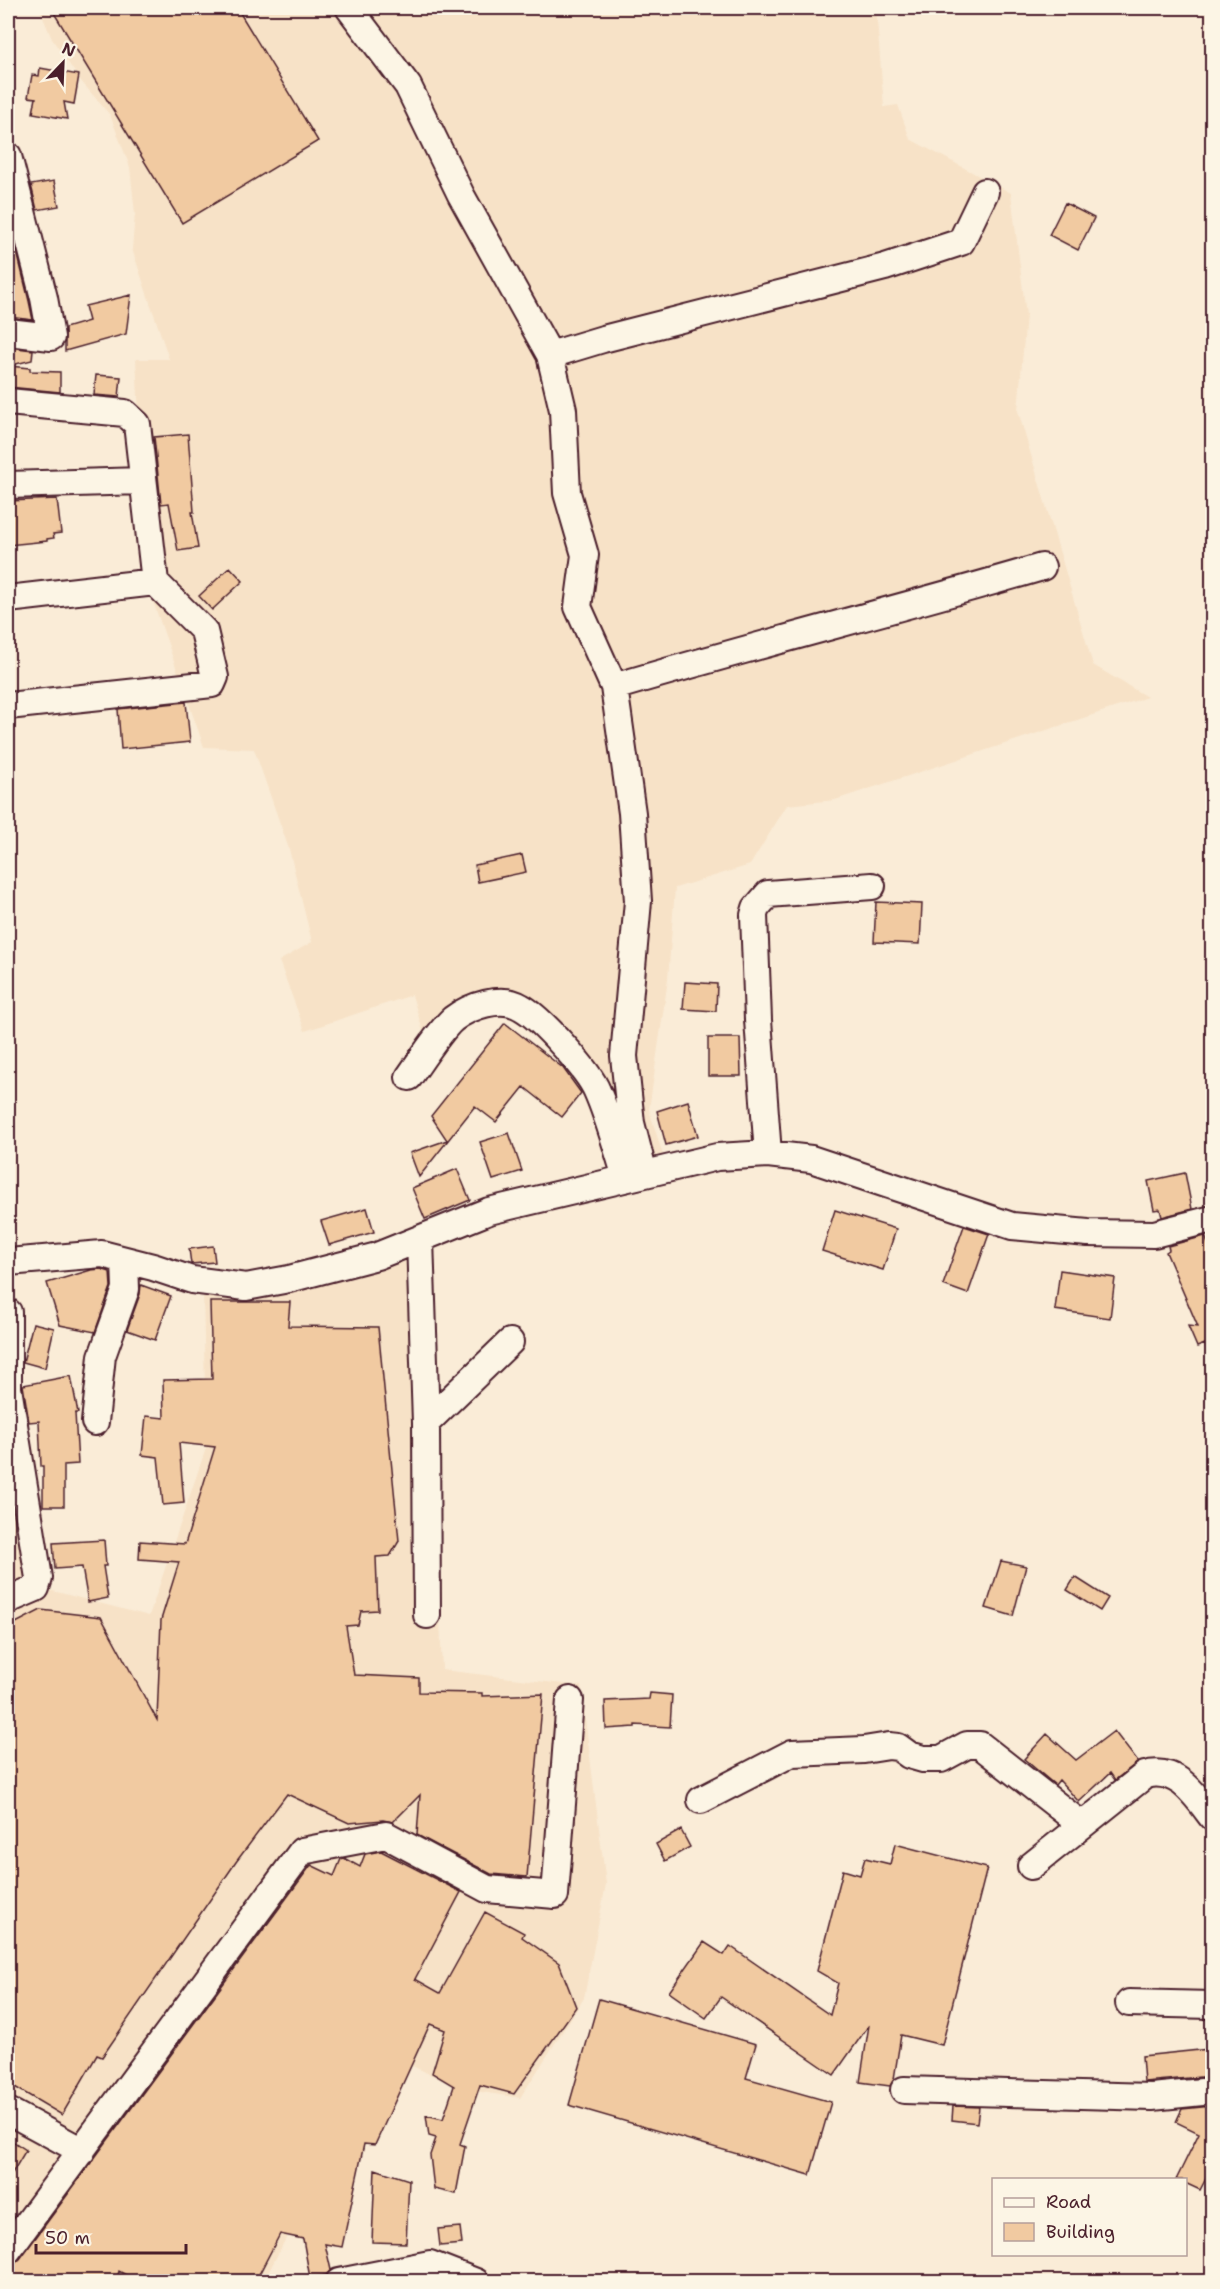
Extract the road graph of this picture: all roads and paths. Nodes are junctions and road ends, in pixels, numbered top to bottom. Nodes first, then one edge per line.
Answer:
1 (349, 8) edge
2 (8, 156) edge
3 (985, 192) dead end
4 (8, 332) edge
5 (550, 355) junction
6 (8, 402) edge
7 (142, 481) junction
8 (8, 485) edge
9 (1042, 567) dead end
10 (155, 582) junction
11 (8, 599) edge
12 (614, 687) junction
13 (8, 706) edge
14 (872, 886) dead end
15 (409, 1077) dead end
16 (768, 1154) junction
17 (635, 1176) junction
18 (1212, 1219) edge
19 (420, 1239) junction
20 (125, 1260) junction
21 (8, 1262) edge
22 (8, 1312) edge
23 (510, 1342) dead end
24 (95, 1422) dead end
25 (426, 1423) junction
26 (8, 1600) edge
27 (427, 1615) dead end
28 (570, 1700) dead end
29 (701, 1800) dead end
30 (1212, 1817) edge
31 (1082, 1826) junction
32 (1031, 1866) dead end
33 (1129, 2003) dead end
34 (1212, 2005) edge
35 (904, 2090) dead end
36 (1212, 2091) edge
37 (8, 2111) edge
38 (82, 2151) junction
39 (8, 2250) edge
40 (339, 2282) edge
41 (476, 2282) edge

1 - 5 street
2 - 4 street
3 - 5 street
5 - 12 street
6 - 7 street
7 - 8 street
7 - 10 street
9 - 12 street
10 - 11 street
10 - 13 street
12 - 17 street
14 - 16 street
15 - 17 street
16 - 17 street
16 - 18 street
17 - 19 street
19 - 20 street
19 - 25 street
20 - 21 street
20 - 24 street
22 - 26 street
23 - 25 street
25 - 27 street
28 - 38 street
29 - 31 street
30 - 31 street
31 - 32 street
33 - 34 street
35 - 36 street
37 - 38 street
38 - 39 street
40 - 41 street

